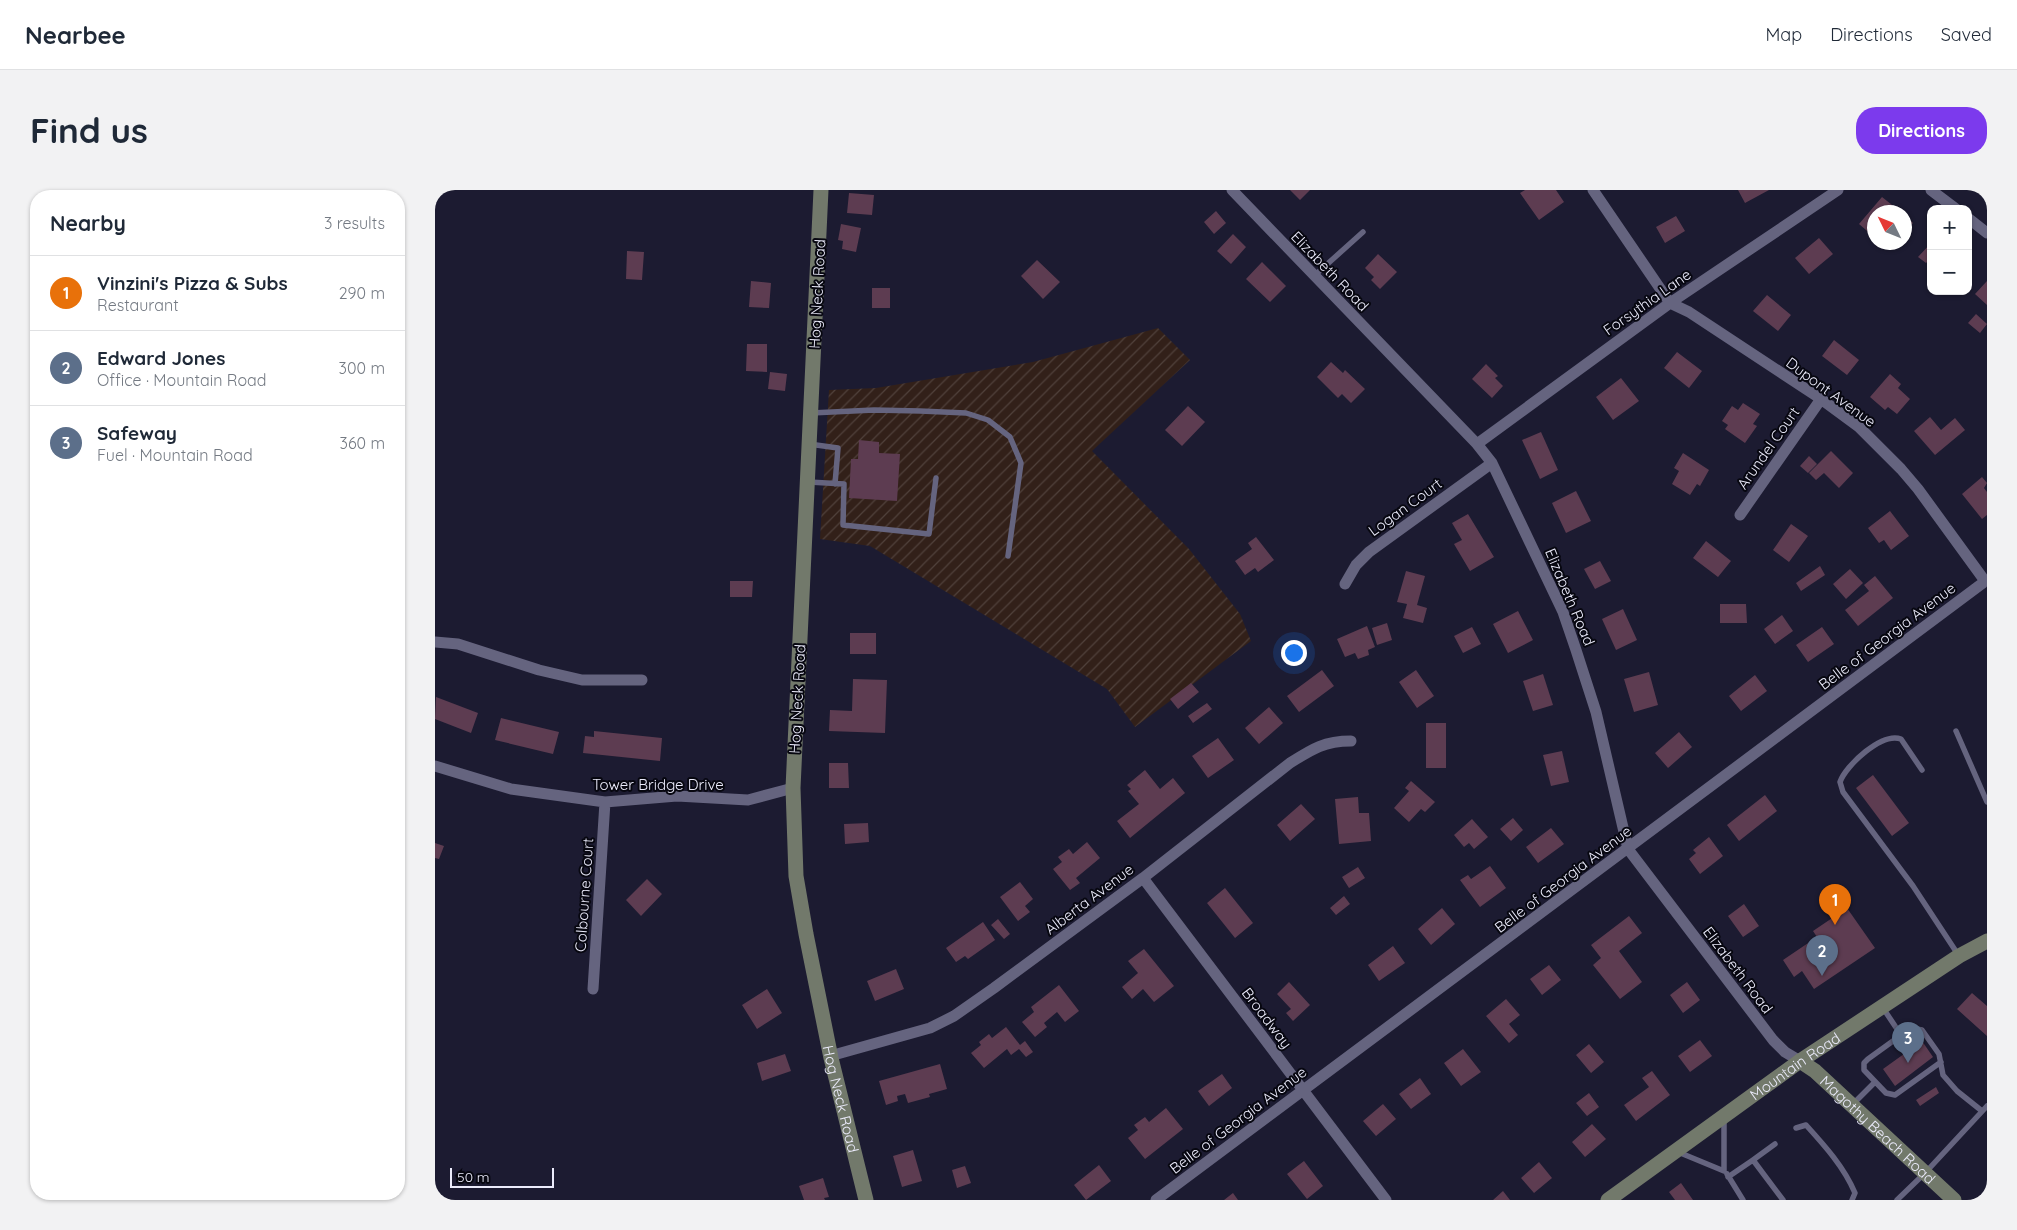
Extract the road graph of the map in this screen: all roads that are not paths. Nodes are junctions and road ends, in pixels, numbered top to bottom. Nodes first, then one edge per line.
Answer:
1 (821, 190) edge
2 (1232, 190) edge
3 (1593, 190) edge
4 (1838, 190) edge
5 (1931, 190) edge
6 (1951, 205) edge
7 (1972, 221) edge
8 (1363, 232) dead end
9 (1987, 232) edge
10 (1314, 276) junction
11 (1670, 303) junction
12 (1821, 399) junction
13 (811, 412) junction
14 (809, 444) junction
15 (1477, 444) junction
16 (1492, 463) junction
17 (937, 478) dead end
18 (807, 482) junction
19 (835, 484) junction
20 (1740, 514) dead end
21 (1008, 556) dead end
22 (1986, 581) edge
23 (1345, 584) dead end
24 (435, 642) edge
25 (642, 680) dead end
26 (1956, 731) dead end
27 (1351, 741) dead end
28 (435, 766) edge
29 (1922, 770) dead end
30 (793, 788) junction
31 (605, 802) junction
32 (1987, 802) edge
33 (1628, 849) junction
34 (1143, 878) junction
35 (1987, 941) edge
36 (1959, 956) junction
37 (593, 989) dead end
38 (1882, 1007) junction
39 (1901, 1035) junction
40 (830, 1056) junction
41 (1800, 1061) junction
42 (1941, 1062) junction
43 (1875, 1082) junction
44 (1303, 1091) junction
45 (1852, 1105) junction
46 (1985, 1108) edge
47 (1725, 1116) junction
48 (1796, 1128) dead end
49 (1775, 1144) dead end
50 (1676, 1151) junction
51 (1753, 1160) junction
52 (1724, 1170) junction
53 (1925, 1173) junction
54 (1728, 1177) junction
55 (866, 1200) edge
56 (1156, 1200) edge
57 (1386, 1200) edge
58 (1607, 1200) edge
59 (1743, 1200) edge
60 (1783, 1200) edge
61 (1852, 1200) edge
62 (1897, 1200) edge
63 (1954, 1200) edge

1 - 13 main road, Hog Neck Road
2 - 10 street, Elizabeth Road
3 - 11 street
4 - 11 street, Forsythia Lane
5 - 6 street
7 - 9 street
8 - 10 lane
10 - 15 street, Elizabeth Road
11 - 12 street, Dupont Avenue
11 - 15 street, Forsythia Lane
12 - 20 street, Arundel Court
12 - 22 street, Dupont Avenue
13 - 14 main road, Hog Neck Road
13 - 21 lane
14 - 18 main road, Hog Neck Road
14 - 19 lane
15 - 16 street, Elizabeth Road
16 - 23 street, Logan Court
16 - 33 street, Elizabeth Road
17 - 19 lane
18 - 19 lane
18 - 30 main road, Hog Neck Road
22 - 33 street, Belle of Georgia Avenue
24 - 25 street
26 - 32 lane
27 - 34 street, Alberta Avenue
28 - 31 street, Tower Bridge Drive
29 - 36 lane
30 - 31 street, Tower Bridge Drive
30 - 40 main road, Hog Neck Road
31 - 37 street, Colbourne Court
33 - 41 street, Elizabeth Road
33 - 44 street, Belle of Georgia Avenue
34 - 40 street, Alberta Avenue
34 - 44 street, Broadway
35 - 36 main road, Mountain Road
36 - 38 main road, Mountain Road
38 - 39 lane
38 - 41 main road, Mountain Road
39 - 42 lane
39 - 43 lane
40 - 55 main road, Hog Neck Road
41 - 45 main road, Magothy Beach Road
41 - 47 main road, Mountain Road
42 - 43 lane
42 - 46 lane
43 - 45 lane
44 - 56 street, Belle of Georgia Avenue
44 - 57 street, Broadway
45 - 53 main road, Magothy Beach Road
46 - 53 lane
47 - 50 main road, Mountain Road
47 - 52 lane
48 - 61 lane
49 - 51 lane
50 - 52 lane
50 - 58 main road, Mountain Road
51 - 54 lane
51 - 60 lane
52 - 54 lane
53 - 62 lane
53 - 63 main road, Magothy Beach Road
54 - 59 lane

